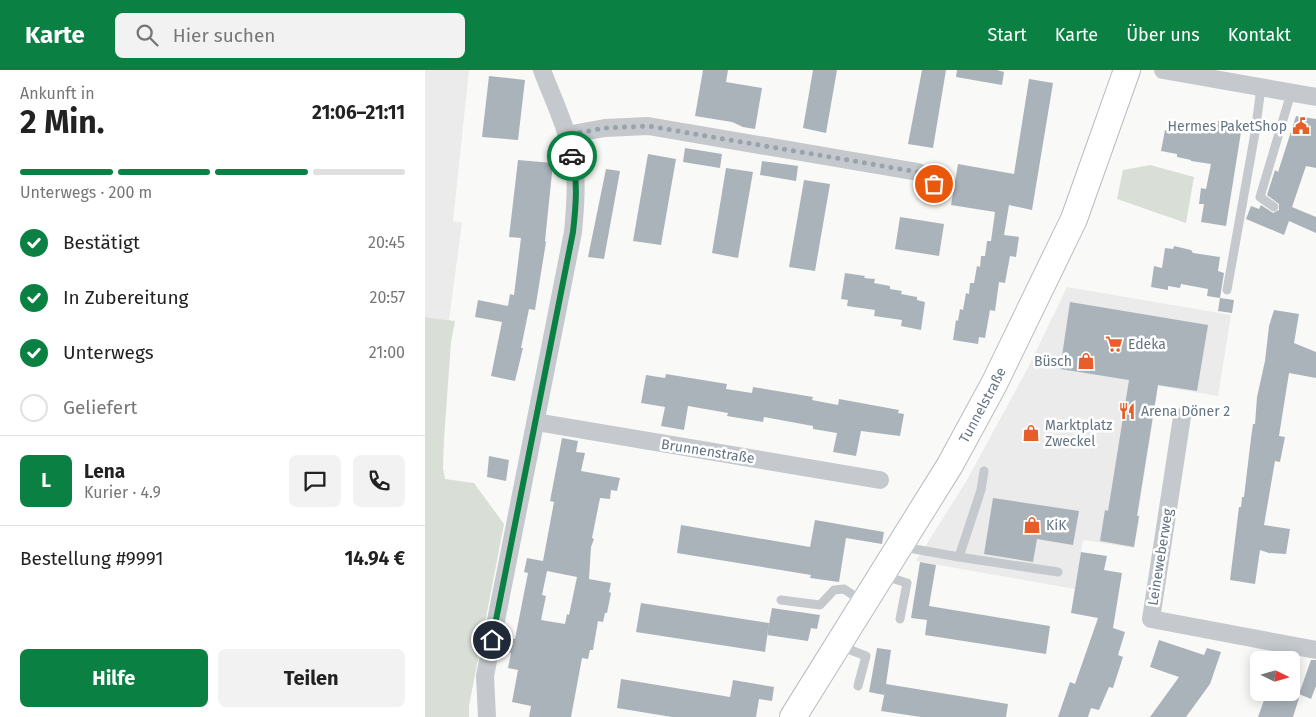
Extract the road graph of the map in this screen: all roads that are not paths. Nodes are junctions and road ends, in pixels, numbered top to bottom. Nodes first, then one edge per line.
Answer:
1 (542, 70) edge
2 (1127, 70) edge
3 (1163, 70) edge
4 (1261, 88) junction
5 (1291, 93) junction
6 (1316, 97) edge
7 (566, 135) junction
8 (934, 184) dead end
9 (1275, 207) dead end
10 (1227, 290) dead end
11 (1182, 417) dead end
12 (536, 422) junction
13 (984, 471) dead end
14 (880, 480) dead end
15 (900, 547) junction
16 (959, 557) junction
17 (1058, 572) dead end
18 (882, 575) junction
19 (781, 600) dead end
20 (864, 602) junction
21 (900, 620) dead end
22 (838, 645) junction
23 (1316, 650) edge
24 (858, 686) dead end
25 (487, 717) edge
26 (793, 717) edge

1 - 7 street
2 - 15 street, Tunnelstraße
3 - 4 street
4 - 5 street
4 - 10 lane
5 - 6 street
5 - 9 lane
7 - 8 street
7 - 12 street
11 - 23 street, Leineweberweg
12 - 14 street, Brunnenstraße
12 - 25 street
13 - 16 lane
15 - 16 lane
15 - 18 street, Tunnelstraße
16 - 17 lane
18 - 20 street, Tunnelstraße
18 - 21 lane
19 - 20 lane
20 - 22 street, Tunnelstraße
22 - 24 lane
22 - 26 street, Tunnelstraße

